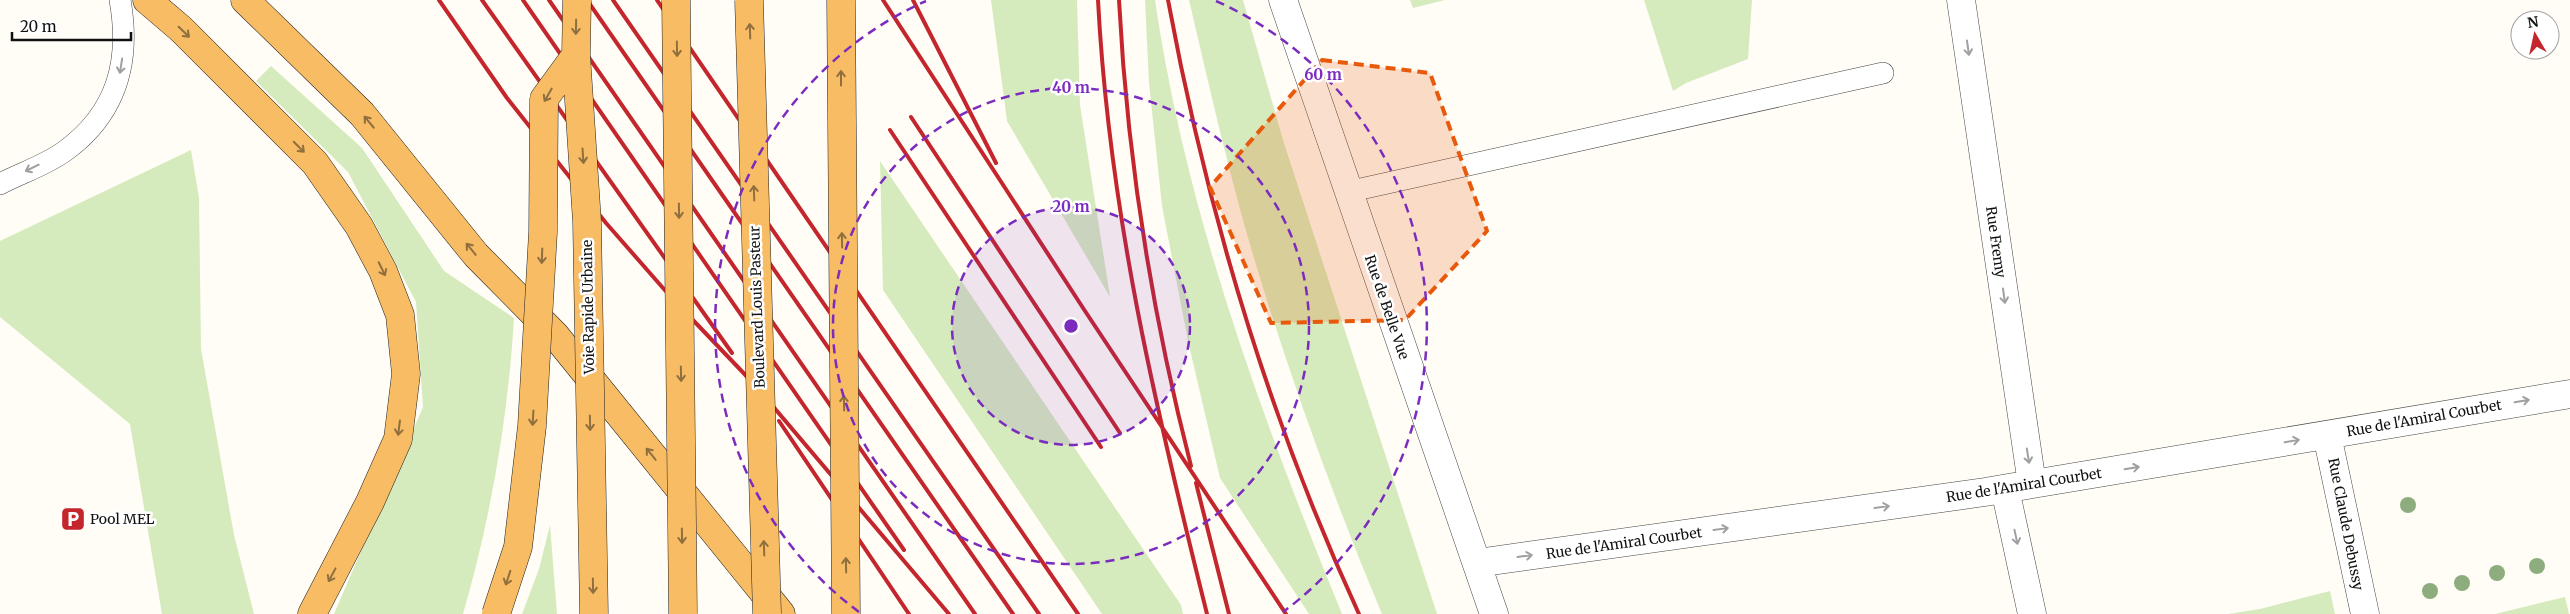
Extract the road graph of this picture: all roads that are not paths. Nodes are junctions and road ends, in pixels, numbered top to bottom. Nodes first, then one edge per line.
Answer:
1 (120, 0) edge
2 (147, 0) edge
3 (245, 0) edge
4 (577, 0) edge
5 (676, 0) edge
6 (749, 0) edge
7 (841, 0) edge
8 (1283, 0) edge
9 (1961, 0) edge
10 (576, 55) junction
11 (1883, 73) dead end
12 (0, 184) edge
13 (1347, 192) junction
14 (2570, 394) edge
15 (2327, 435) junction
16 (2032, 484) junction
17 (2005, 489) junction
18 (1477, 563) junction
19 (312, 614) edge
20 (496, 614) edge
21 (594, 614) edge
22 (683, 614) edge
23 (767, 614) edge
24 (781, 614) edge
25 (846, 614) edge
26 (1494, 614) edge
27 (2032, 614) edge
28 (2365, 614) edge

1 -> 12 lane
2 -> 19 highway
24 -> 3 highway
4 -> 10 highway, Voie Rapide Urbaine, bridge
5 -> 22 highway, bridge
23 -> 6 highway, Boulevard Louis Pasteur, bridge
25 -> 7 highway, bridge
8 - 13 street, Rue de Belle Vue
9 -> 16 street, Rue Fremy
10 -> 20 highway, bridge
10 -> 21 highway, Voie Rapide Urbaine, bridge
11 - 13 lane
13 - 18 street, Rue de Belle Vue
15 -> 14 street, Rue de l'Amiral Courbet
16 -> 15 street, Rue de l'Amiral Courbet
15 - 28 street, Rue Claude Debussy
16 - 17 street, Rue de l'Amiral Courbet
18 -> 17 street, Rue de l'Amiral Courbet
17 -> 27 street
18 - 26 street, Rue de Belle Vue

